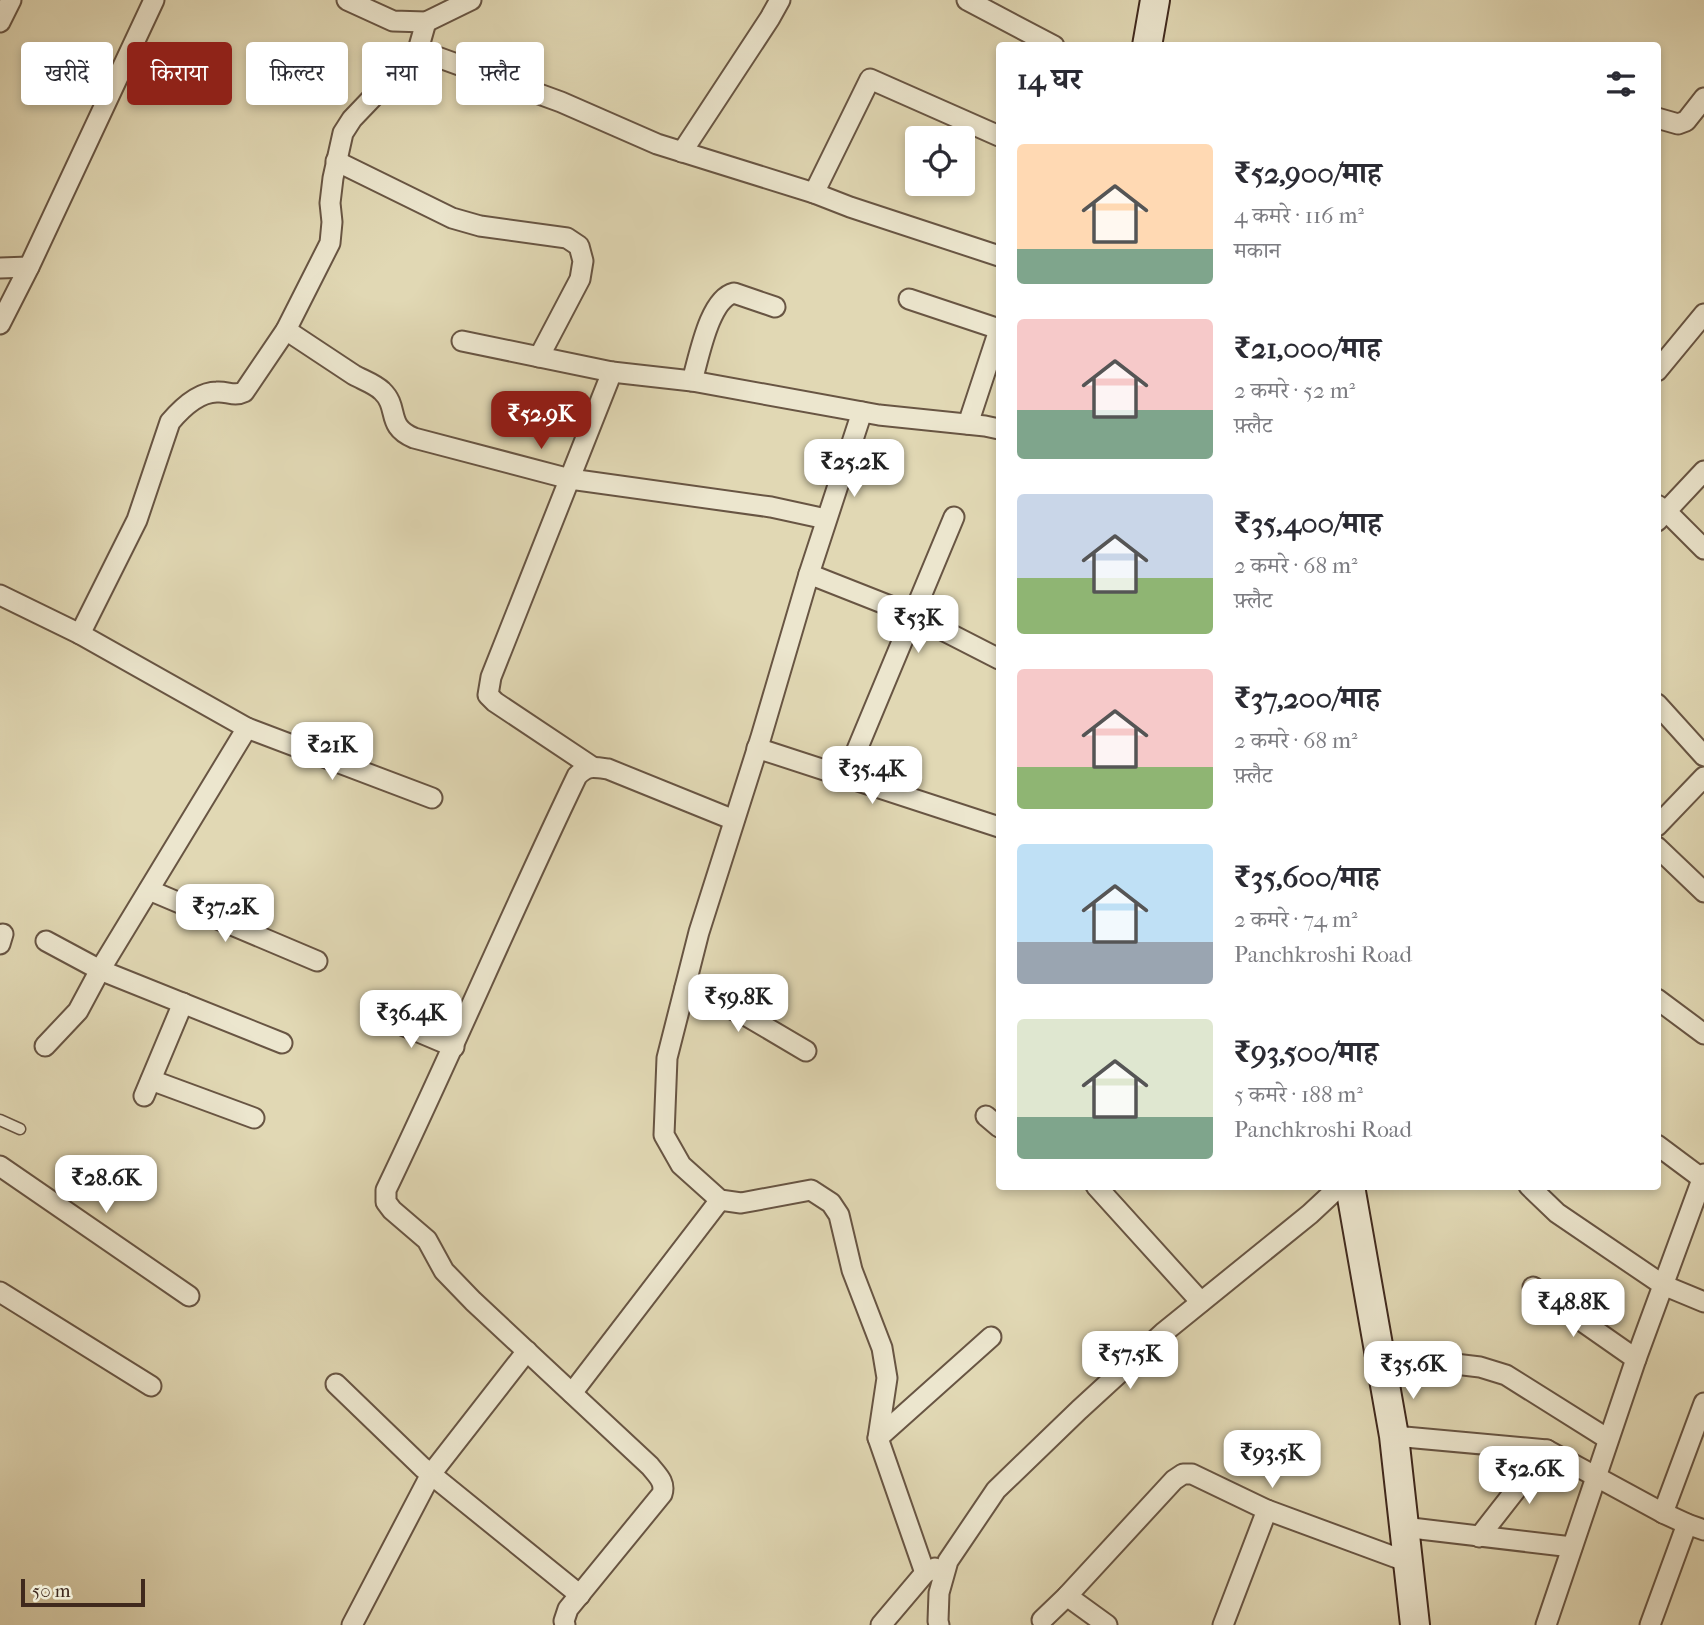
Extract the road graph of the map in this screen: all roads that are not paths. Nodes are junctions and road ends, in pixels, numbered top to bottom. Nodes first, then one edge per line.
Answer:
1 (11, 0) edge
2 (154, 0) edge
3 (347, 0) edge
4 (471, 0) edge
5 (780, 0) edge
6 (967, 0) edge
7 (1154, 0) edge
8 (0, 22) edge
9 (426, 22) junction
10 (420, 42) edge
11 (1046, 42) edge
12 (1148, 42) edge
13 (442, 59) edge
14 (1704, 98) edge
15 (365, 105) edge
16 (1661, 119) edge
17 (996, 135) edge
18 (682, 152) junction
19 (336, 161) junction
20 (814, 193) junction
21 (996, 255) edge
22 (29, 267) junction
23 (0, 268) edge
24 (909, 299) dead end
25 (775, 307) dead end
26 (1704, 314) edge
27 (0, 324) edge
28 (996, 329) edge
29 (286, 330) junction
30 (996, 339) edge
31 (462, 341) dead end
32 (539, 357) junction
33 (1661, 364) edge
34 (612, 372) junction
35 (692, 381) junction
36 (862, 412) junction
37 (968, 424) junction
38 (996, 429) edge
39 (1704, 471) edge
40 (570, 479) junction
41 (1661, 511) edge
42 (1661, 513) edge
43 (954, 517) dead end
44 (827, 519) junction
45 (1704, 549) edge
46 (809, 574) junction
47 (0, 595) edge
48 (913, 615) junction
49 (80, 634) junction
50 (996, 657) edge
51 (1661, 708) edge
52 (247, 728) junction
53 (757, 747) junction
54 (1704, 756) edge
55 (590, 766) junction
56 (845, 776) junction
57 (1704, 777) edge
58 (432, 798) dead end
59 (734, 820) junction
60 (1661, 822) edge
61 (996, 826) edge
62 (1661, 851) edge
63 (149, 890) junction
64 (1704, 891) edge
65 (46, 941) dead end
66 (317, 961) dead end
67 (100, 970) junction
68 (685, 988) junction
69 (1661, 1002) edge
70 (183, 1003) junction
71 (383, 1017) dead end
72 (1704, 1034) edge
73 (282, 1043) dead end
74 (45, 1046) dead end
75 (454, 1047) junction
76 (806, 1051) dead end
77 (254, 1118) dead end
78 (0, 1120) edge
79 (20, 1129) dead end
80 (1661, 1149) edge
81 (0, 1166) edge
82 (1703, 1177) edge
83 (1100, 1190) edge
84 (1336, 1190) edge
85 (1351, 1190) edge
86 (1533, 1190) edge
87 (720, 1200) junction
88 (1663, 1285) junction
89 (1534, 1287) dead end
90 (0, 1292) edge
91 (189, 1296) dead end
92 (1201, 1302) junction
93 (1704, 1302) edge
94 (991, 1337) dead end
95 (527, 1352) junction
96 (1636, 1359) junction
97 (1438, 1362) dead end
98 (336, 1384) dead end
99 (151, 1386) dead end
100 (572, 1393) junction
101 (1704, 1403) edge
102 (1394, 1436) junction
103 (878, 1438) junction
104 (1608, 1439) junction
105 (1547, 1450) junction
106 (431, 1474) junction
107 (1595, 1476) junction
108 (1267, 1510) junction
109 (1663, 1513) junction
110 (1403, 1527) junction
111 (1695, 1527) edge
112 (1479, 1537) junction
113 (1572, 1547) junction
114 (948, 1561) junction
115 (1408, 1562) junction
116 (925, 1573) junction
117 (580, 1595) junction
118 (1068, 1596) junction
119 (1042, 1620) dead end
120 (352, 1625) edge
121 (565, 1625) edge
122 (881, 1625) edge
123 (939, 1625) edge
124 (1107, 1625) edge
125 (1223, 1625) edge
126 (1415, 1625) edge
127 (1546, 1625) edge
128 (1650, 1625) edge

1 - 8 street
2 - 22 street
3 - 9 street
4 - 9 street
5 - 18 street
6 - 11 street
7 - 12 street
9 - 10 street
13 - 18 street
14 - 16 street
15 - 19 street
17 - 20 street
18 - 20 street
19 - 29 street
19 - 32 street
20 - 21 street
22 - 23 street
22 - 27 street
24 - 28 street
25 - 35 street
26 - 33 street
29 - 40 street
29 - 49 street
30 - 37 street
31 - 32 street
32 - 34 street
34 - 35 street
34 - 40 street
35 - 36 street
36 - 37 street
36 - 44 street
37 - 38 street
39 - 41 street
40 - 44 street
40 - 55 street
42 - 45 street
43 - 48 street
44 - 46 street
46 - 48 street
46 - 53 street
47 - 49 street
48 - 50 street
48 - 56 street
49 - 52 street
51 - 54 street
52 - 58 street
52 - 63 street
53 - 56 street
53 - 59 street
55 - 59 street
55 - 75 street
56 - 61 street
57 - 60 street
59 - 68 street
62 - 64 street
63 - 66 street
63 - 67 street
65 - 67 street
67 - 70 street
67 - 74 street
68 - 76 street
68 - 87 street
69 - 72 street
70 - 73 street
70 - 77 street
71 - 75 street
75 - 95 street
78 - 79 lane
80 - 82 street
81 - 91 street
82 - 88 street
83 - 92 street
84 - 92 street
85 - 102 street
86 - 88 street
87 - 100 street
87 - 103 street
88 - 93 street
88 - 96 street
89 - 96 street
90 - 99 street
92 - 114 street
94 - 103 street
95 - 100 street
95 - 106 street
96 - 104 street
97 - 104 street
98 - 106 street
100 - 117 street
101 - 109 street
102 - 105 street
102 - 110 street
103 - 116 street
104 - 107 street
105 - 107 street
105 - 112 street
106 - 117 street
106 - 120 street
107 - 109 street
107 - 113 street
108 - 115 street
108 - 118 street
108 - 125 street
109 - 111 street
110 - 112 street
110 - 115 street
111 - 128 street
112 - 113 street
113 - 127 street
114 - 116 street
114 - 123 street
115 - 126 street
116 - 122 street
117 - 121 street
118 - 119 street
118 - 124 street

